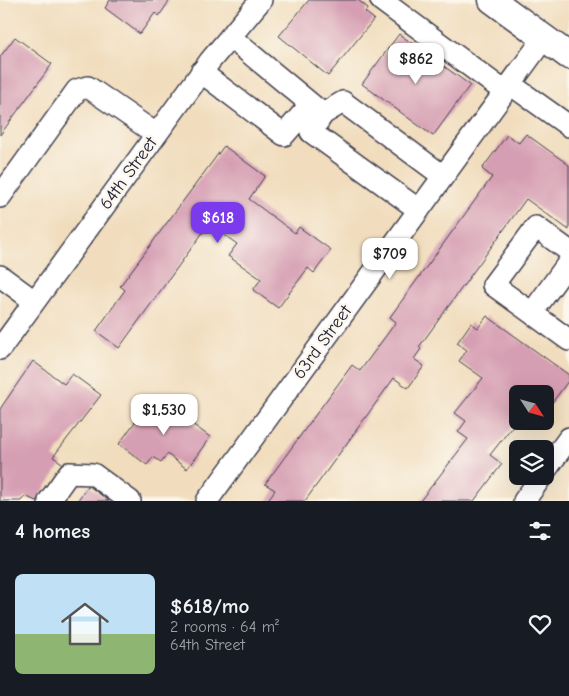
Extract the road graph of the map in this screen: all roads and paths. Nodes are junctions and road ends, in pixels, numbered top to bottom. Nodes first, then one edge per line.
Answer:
1 (261, 0) edge
2 (381, 0) edge
3 (492, 0) edge
4 (230, 37) junction
5 (544, 38) junction
6 (569, 56) edge
7 (201, 72) junction
8 (508, 88) junction
9 (317, 109) junction
10 (569, 126) edge
11 (156, 134) junction
12 (443, 176) junction
13 (0, 197) edge
14 (419, 210) junction
15 (569, 251) edge
16 (569, 262) edge
17 (0, 276) edge
18 (34, 301) junction
19 (532, 313) junction
20 (569, 340) edge
21 (0, 349) edge
22 (569, 438) edge
23 (554, 459) edge
24 (536, 485) edge
25 (49, 501) edge
26 (130, 501) edge
27 (206, 501) edge
28 (524, 501) edge

1 - 4 street, 64th Street
2 - 8 street
3 - 5 main road
4 - 7 street, 64th Street
4 - 9 street
5 - 6 main road
5 - 8 street, 63rd Street
7 - 9 street
7 - 11 street, 64th Street
8 - 10 street
8 - 12 street, 63rd Street
9 - 12 street
9 - 14 street
11 - 13 street
11 - 18 street, 64th Street
12 - 14 street, 63rd Street
14 - 27 street, 63rd Street
15 - 19 street
16 - 19 street
17 - 18 street
18 - 21 street, 64th Street
19 - 20 street
22 - 23 street
24 - 28 street
25 - 26 street

